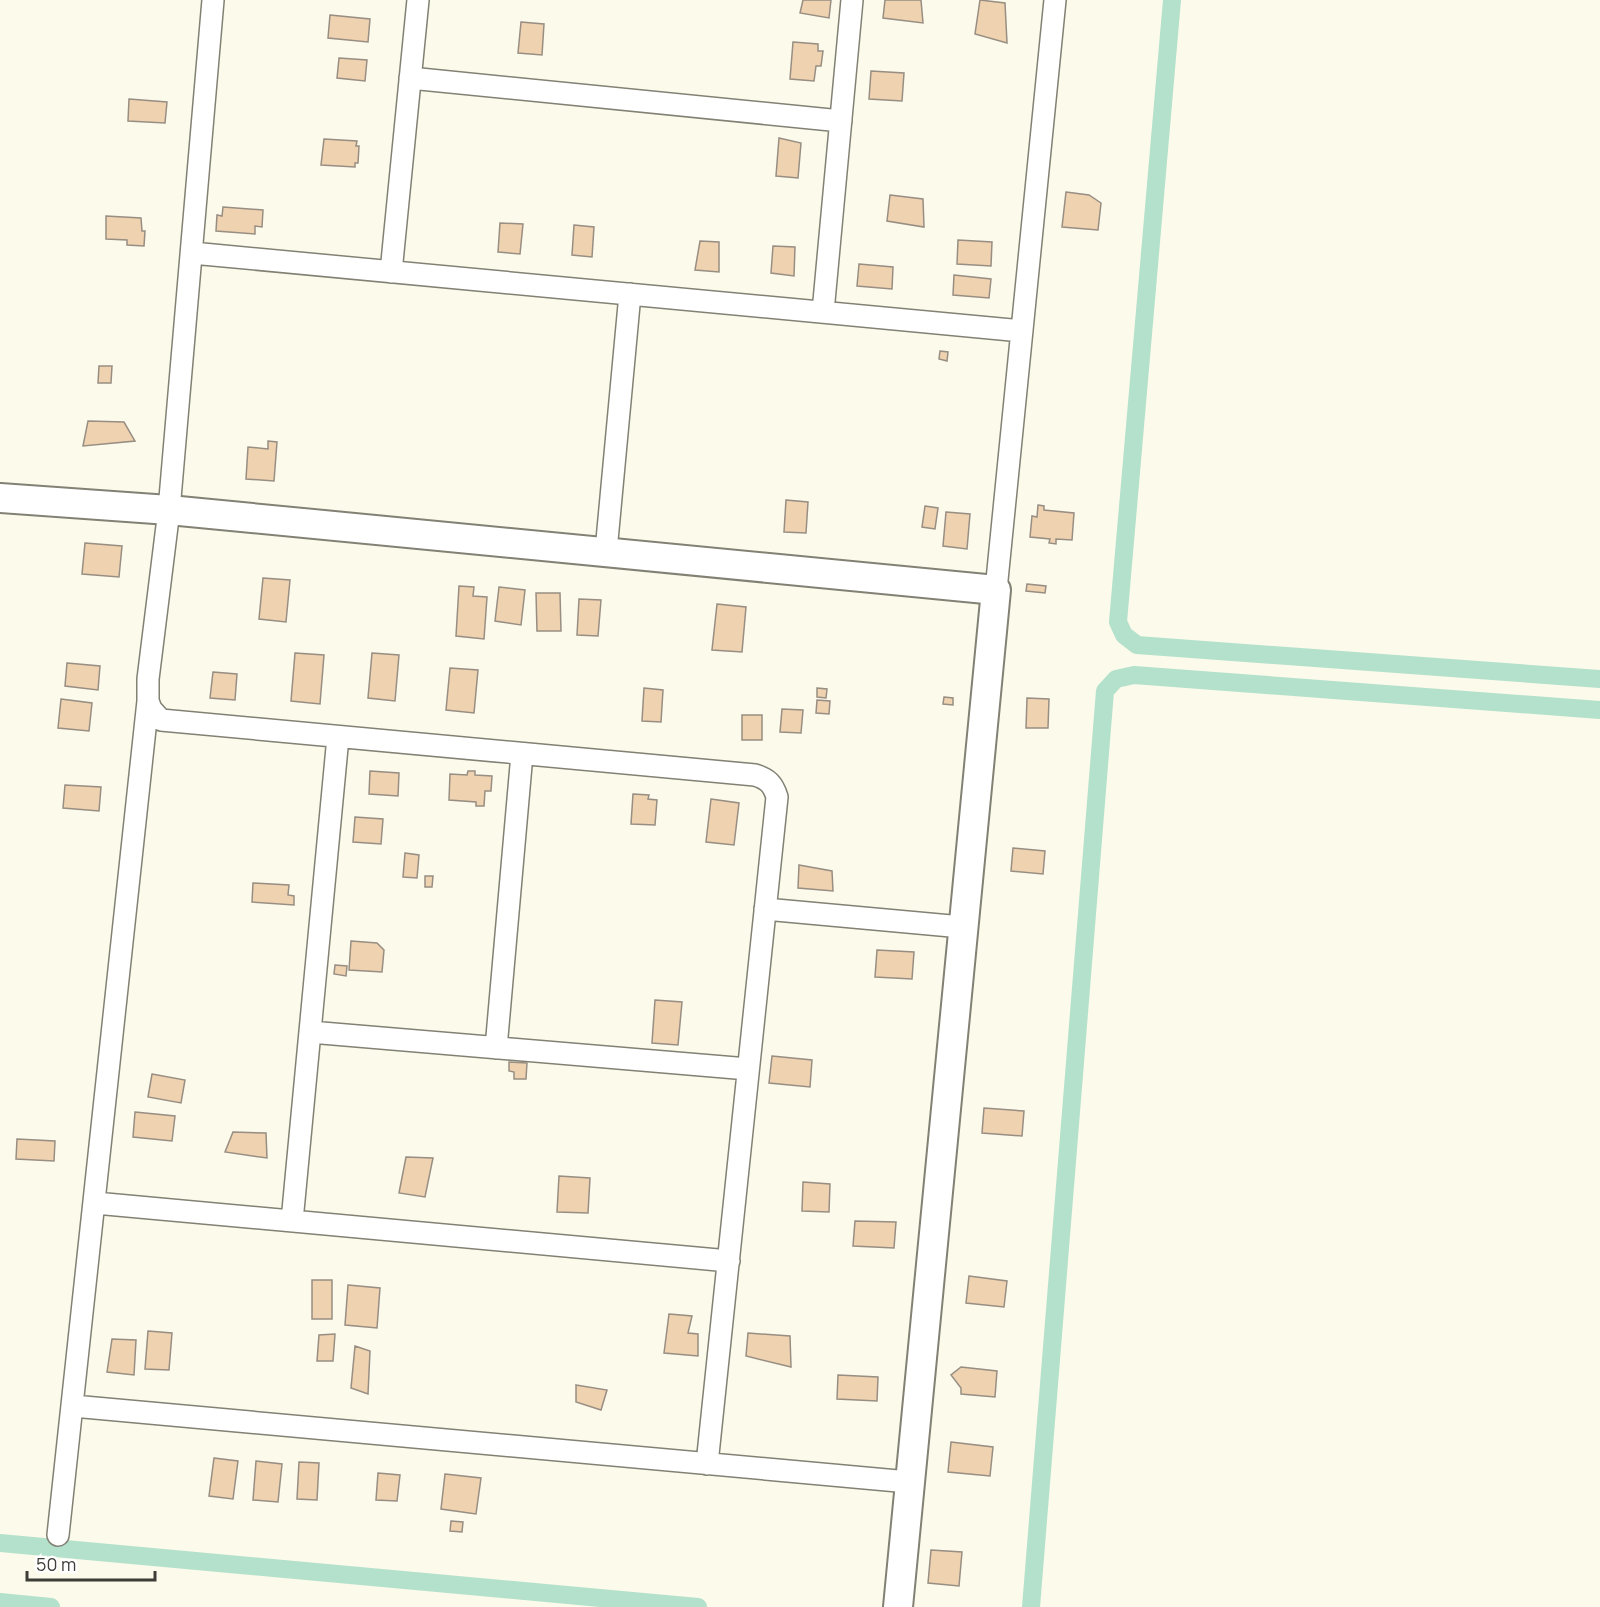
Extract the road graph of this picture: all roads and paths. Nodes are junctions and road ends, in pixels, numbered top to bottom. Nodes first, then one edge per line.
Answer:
1 (213, 0) edge
2 (418, 0) edge
3 (852, 0) edge
4 (1055, 0) edge
5 (410, 78) junction
6 (841, 121) junction
7 (192, 253) junction
8 (392, 272) junction
9 (630, 294) junction
10 (823, 312) junction
11 (1022, 331) junction
12 (0, 498) edge
13 (170, 510) junction
14 (606, 551) junction
15 (996, 590) junction
16 (148, 700) junction
17 (338, 736) junction
18 (522, 754) junction
19 (765, 909) junction
20 (963, 927) junction
21 (310, 1032) junction
22 (496, 1048) junction
23 (748, 1069) junction
24 (95, 1203) junction
25 (292, 1221) junction
26 (729, 1261) junction
27 (73, 1406) junction
28 (707, 1464) junction
29 (909, 1482) junction
30 (58, 1535) dead end
31 (898, 1607) edge

1 - 7 street
2 - 5 street
3 - 6 street
4 - 11 street
5 - 6 street
5 - 8 street
6 - 10 street
7 - 8 street
7 - 13 street
8 - 9 street
9 - 10 street
9 - 14 street
10 - 11 street
11 - 15 street
12 - 13 street
13 - 14 street
13 - 16 street
14 - 15 street
15 - 20 street
16 - 17 street
16 - 24 street
17 - 18 street
17 - 21 street
18 - 19 street
18 - 22 street
19 - 20 street
19 - 23 street
20 - 29 street
21 - 22 street
21 - 25 street
22 - 23 street
23 - 26 street
24 - 25 street
24 - 27 street
25 - 26 street
26 - 28 street
27 - 28 street
27 - 30 street
28 - 29 street
29 - 31 street

